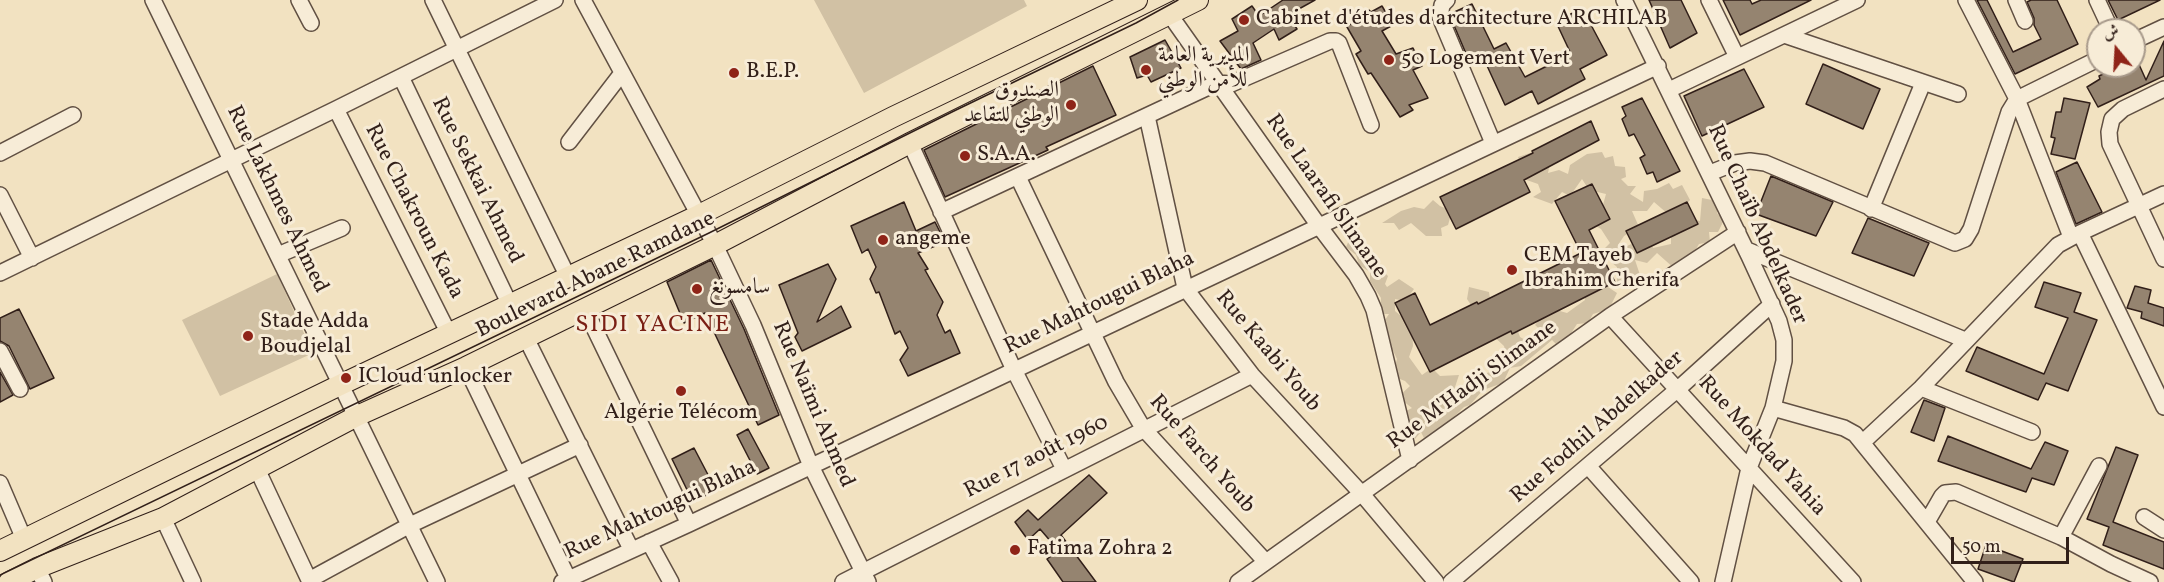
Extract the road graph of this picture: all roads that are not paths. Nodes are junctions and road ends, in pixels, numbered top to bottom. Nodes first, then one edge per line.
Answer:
1 (153, 0) edge
2 (299, 0) edge
3 (433, 0) edge
4 (555, 0) edge
5 (583, 0) edge
6 (1137, 0) edge
7 (1198, 0) edge
8 (1447, 0) edge
9 (1624, 0) edge
10 (1709, 0) edge
11 (1857, 0) edge
12 (1966, 0) edge
13 (2016, 0) edge
14 (2097, 0) edge
15 (1170, 15) junction
16 (2105, 18) edge
17 (2025, 21) dead end
18 (311, 23) dead end
19 (2164, 27) edge
20 (1784, 35) junction
21 (2146, 35) edge
22 (457, 49) junction
23 (1737, 57) junction
24 (2086, 65) edge
25 (1658, 66) junction
26 (622, 73) junction
27 (401, 77) junction
28 (1217, 83) junction
29 (1923, 83) junction
30 (2164, 89) edge
31 (1669, 90) junction
32 (1958, 94) dead end
33 (2017, 99) junction
34 (336, 110) junction
35 (73, 115) dead end
36 (1147, 116) junction
37 (1371, 125) dead end
38 (569, 142) dead end
39 (910, 143) junction
40 (1493, 143) junction
41 (0, 153) edge
42 (231, 161) junction
43 (1710, 174) junction
44 (1017, 177) junction
45 (2164, 194) edge
46 (0, 195) edge
47 (2139, 206) junction
48 (1871, 209) junction
49 (941, 212) junction
50 (699, 215) junction
51 (1319, 226) junction
52 (342, 228) dead end
53 (1738, 232) junction
54 (2075, 235) junction
55 (715, 245) junction
56 (1747, 250) junction
57 (278, 255) junction
58 (32, 258) junction
59 (2164, 259) edge
60 (0, 273) edge
61 (568, 277) junction
62 (1185, 288) junction
63 (1772, 303) junction
64 (510, 305) junction
65 (585, 309) junction
66 (1610, 316) junction
67 (1092, 333) junction
68 (449, 334) junction
69 (526, 338) junction
70 (1965, 340) junction
71 (0, 351) edge
72 (466, 367) junction
73 (1014, 370) junction
74 (1252, 375) junction
75 (340, 385) junction
76 (1921, 388) junction
77 (20, 389) dead end
78 (1678, 389) junction
79 (2164, 407) edge
80 (1773, 408) junction
81 (357, 416) junction
82 (1143, 429) junction
83 (2032, 432) dead end
84 (1863, 442) junction
85 (580, 445) junction
86 (1410, 460) junction
87 (811, 466) junction
88 (1588, 466) junction
89 (2099, 466) dead end
90 (1749, 468) junction
91 (257, 469) junction
92 (1064, 469) junction
93 (518, 474) junction
94 (0, 483) edge
95 (1362, 494) junction
96 (2144, 517) dead end
97 (163, 518) junction
98 (1927, 522) junction
99 (689, 524) junction
100 (410, 525) junction
101 (2164, 530) edge
102 (2061, 537) junction
103 (24, 539) junction
104 (649, 542) junction
105 (631, 549) junction
106 (0, 551) edge
107 (1265, 561) junction
108 (41, 575) edge
109 (866, 577) edge
110 (565, 580) edge
111 (309, 581) edge
112 (9, 582) edge
113 (193, 582) edge
114 (437, 582) edge
115 (671, 582) edge
116 (843, 582) edge
117 (1238, 582) edge
118 (1436, 582) edge
119 (1451, 582) edge
120 (1691, 582) edge
121 (1723, 582) edge
122 (1853, 582) edge
123 (1975, 582) edge
124 (2150, 582) edge

1 - 42 street, Rue Lakhmes Ahmed
2 - 18 street
3 - 22 street
4 - 22 street
5 - 26 street, Rue Naïmi Ahmed
6 - 50 main road, Boulevard Abane Ramdane
7 - 15 main road, Boulevard Abane Ramdane
8 - 40 street
9 - 25 street, Rue Chaïb Abdelkader
10 - 23 street
11 - 20 street
12 - 33 street
13 - 17 street
14 - 16 street
15 - 28 street, Rue Laarafi Slimane
15 - 39 main road, Boulevard Abane Ramdane
19 - 21 street
20 - 23 street
20 - 29 street
22 - 27 street
22 - 61 street
23 - 31 street
24 - 33 street
25 - 31 street, Rue Chaïb Abdelkader
25 - 40 street, Rue Mahtougui Blaha
26 - 38 street
26 - 50 street, Rue Naïmi Ahmed
27 - 34 street
27 - 64 street, Rue Sekkai Ahmed
28 - 36 street
28 - 37 street
28 - 51 street, Rue Laarafi Slimane
29 - 32 street
29 - 48 street
30 - 47 street
31 - 43 street, Rue Chaïb Abdelkader
33 - 48 street
33 - 54 street
34 - 42 street
34 - 68 street, Rue Chakroun Kada
35 - 41 street
36 - 44 street
36 - 62 street, Rue Kaabi Youb
39 - 49 street
39 - 55 main road, Boulevard Abane Ramdane
40 - 51 street, Rue Mahtougui Blaha
42 - 57 street, Rue Lakhmes Ahmed
42 - 58 street
43 - 48 street
43 - 53 street, Rue Chaïb Abdelkader
44 - 49 street
44 - 67 street, Rue Farch Youb
45 - 47 street
46 - 58 street
47 - 54 street
47 - 59 street
49 - 73 street
50 - 55 street, Rue Naïmi Ahmed
50 - 61 main road, Boulevard Abane Ramdane
51 - 62 street, Rue Mahtougui Blaha
51 - 86 street, Rue Laarafi Slimane
52 - 57 street
53 - 56 street, Rue Chaïb Abdelkader
53 - 66 street, Rue M'Hadji Slimane
54 - 70 street
54 - 79 street
55 - 65 main road, Boulevard Abane Ramdane
55 - 87 street, Rue Naïmi Ahmed
56 - 63 street, Rue Chaïb Abdelkader
56 - 70 street
57 - 75 street, Rue Lakhmes Ahmed
58 - 60 street
61 - 64 main road, Boulevard Abane Ramdane
62 - 67 street, Rue Mahtougui Blaha
62 - 74 street, Rue Kaabi Youb
63 - 78 street, Rue Fodhil Abdelkader
63 - 80 street, Rue Chaïb Abdelkader
64 - 68 main road, Boulevard Abane Ramdane
65 - 69 main road, Boulevard Abane Ramdane
65 - 99 street
66 - 78 street, Rue Mokdad Yahia
66 - 86 street, Rue M'Hadji Slimane
67 - 73 street, Rue Mahtougui Blaha
67 - 82 street, Rue Farch Youb
68 - 75 main road, Boulevard Abane Ramdane
69 - 72 main road, Boulevard Abane Ramdane
69 - 85 street
70 - 76 street
71 - 77 street
72 - 81 main road, Boulevard Abane Ramdane
72 - 93 street
73 - 87 street, Rue Mahtougui Blaha
73 - 92 street
74 - 82 street, Rue 17 août 1960
74 - 95 street, Rue Kaabi Youb
75 - 81 street, Rue Lakhmes Ahmed
75 - 103 main road, Boulevard Abane Ramdane
76 - 83 street
76 - 84 street
78 - 88 street, Rue Fodhil Abdelkader
78 - 90 street, Rue Mokdad Yahia
80 - 84 street
80 - 90 street, Rue Chaïb Abdelkader
81 - 91 main road, Boulevard Abane Ramdane
81 - 100 street, Rue Lakhmes Ahmed
82 - 92 street, Rue 17 août 1960
82 - 107 street, Rue Farch Youb
84 - 98 street
85 - 93 street
85 - 105 street
86 - 95 street, Rue M'Hadji Slimane
87 - 99 street, Rue Mahtougui Blaha
87 - 109 street, Rue Naïmi Ahmed
88 - 119 street, Rue Fodhil Abdelkader
88 - 120 street
89 - 102 street
90 - 121 street, Rue Chaïb Abdelkader
90 - 122 street, Rue Mokdad Yahia
91 - 97 main road, Boulevard Abane Ramdane
91 - 111 street
92 - 109 street, Rue 17 août 1960
93 - 100 street
93 - 110 street
94 - 103 street
95 - 107 street, Rue M'Hadji Slimane
95 - 118 street, Rue Kaabi Youb
96 - 101 street
97 - 108 main road, Boulevard Abane Ramdane
97 - 113 street
98 - 102 street
98 - 123 street
99 - 104 street, Rue Mahtougui Blaha
100 - 111 street
100 - 114 street, Rue Lakhmes Ahmed
102 - 124 street
103 - 106 main road, Boulevard Abane Ramdane
104 - 105 street, Rue Mahtougui Blaha
104 - 115 street
105 - 110 street, Rue Mahtougui Blaha
107 - 117 street, Rue M'Hadji Slimane
108 - 112 main road, Boulevard Abane Ramdane
109 - 116 street, Rue 17 août 1960

